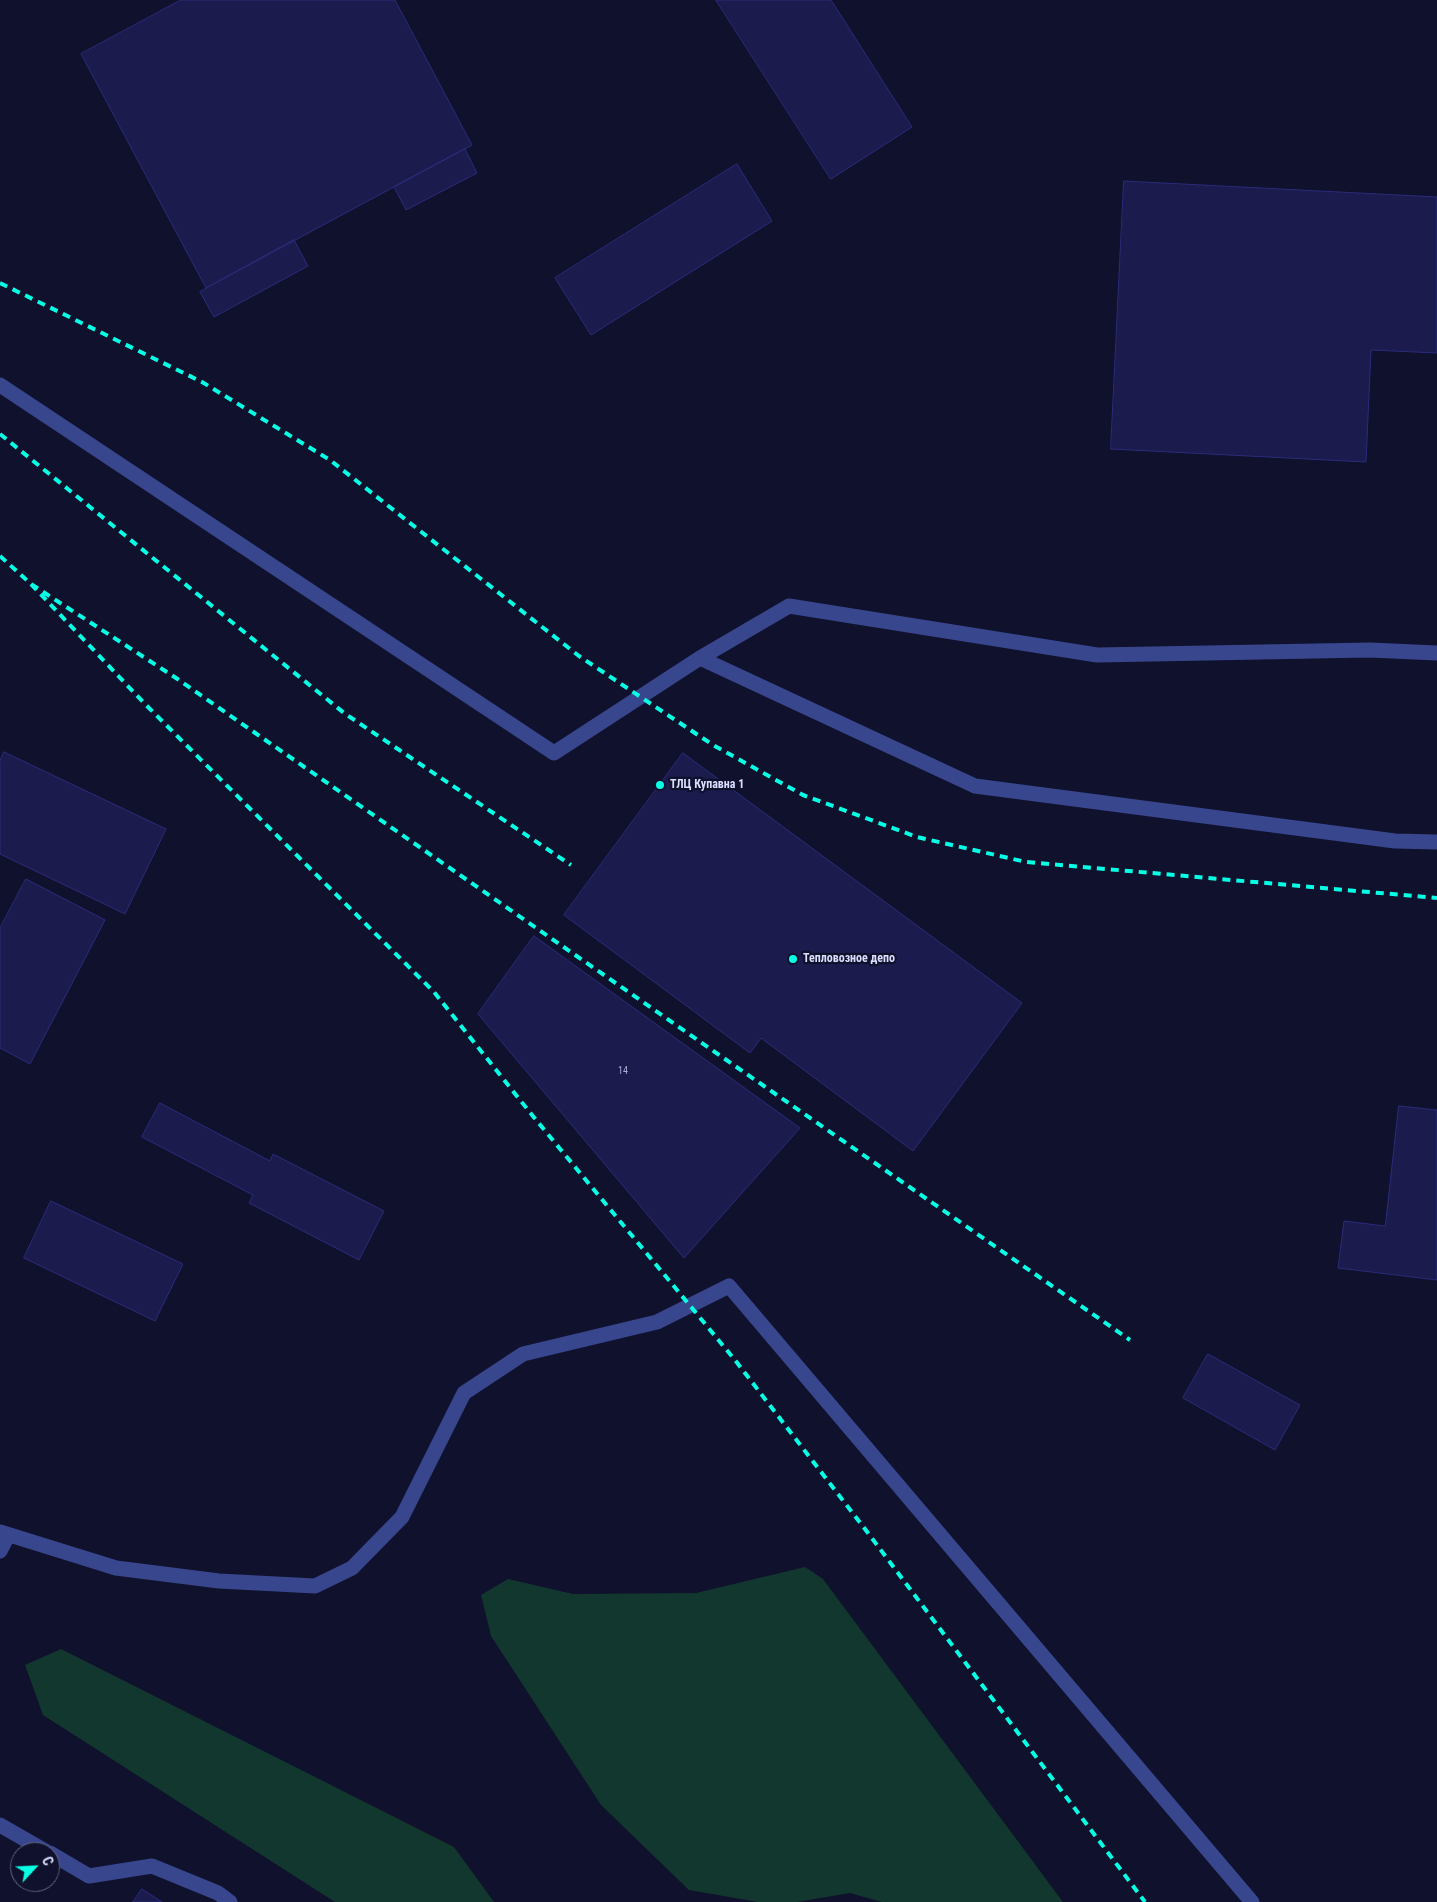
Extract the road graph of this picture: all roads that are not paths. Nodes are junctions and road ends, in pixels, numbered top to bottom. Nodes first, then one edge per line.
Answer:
1 (0, 385) edge
2 (1437, 653) edge
3 (700, 658) junction
4 (1437, 842) edge
5 (4, 1534) edge
6 (0, 1551) edge
7 (0, 1825) edge
8 (30, 1842) edge
9 (60, 1859) edge
10 (230, 1902) edge
11 (1252, 1902) edge

1 - 3 lane
2 - 3 lane
3 - 4 lane
5 - 6 lane
5 - 11 lane
7 - 8 lane
9 - 10 lane

